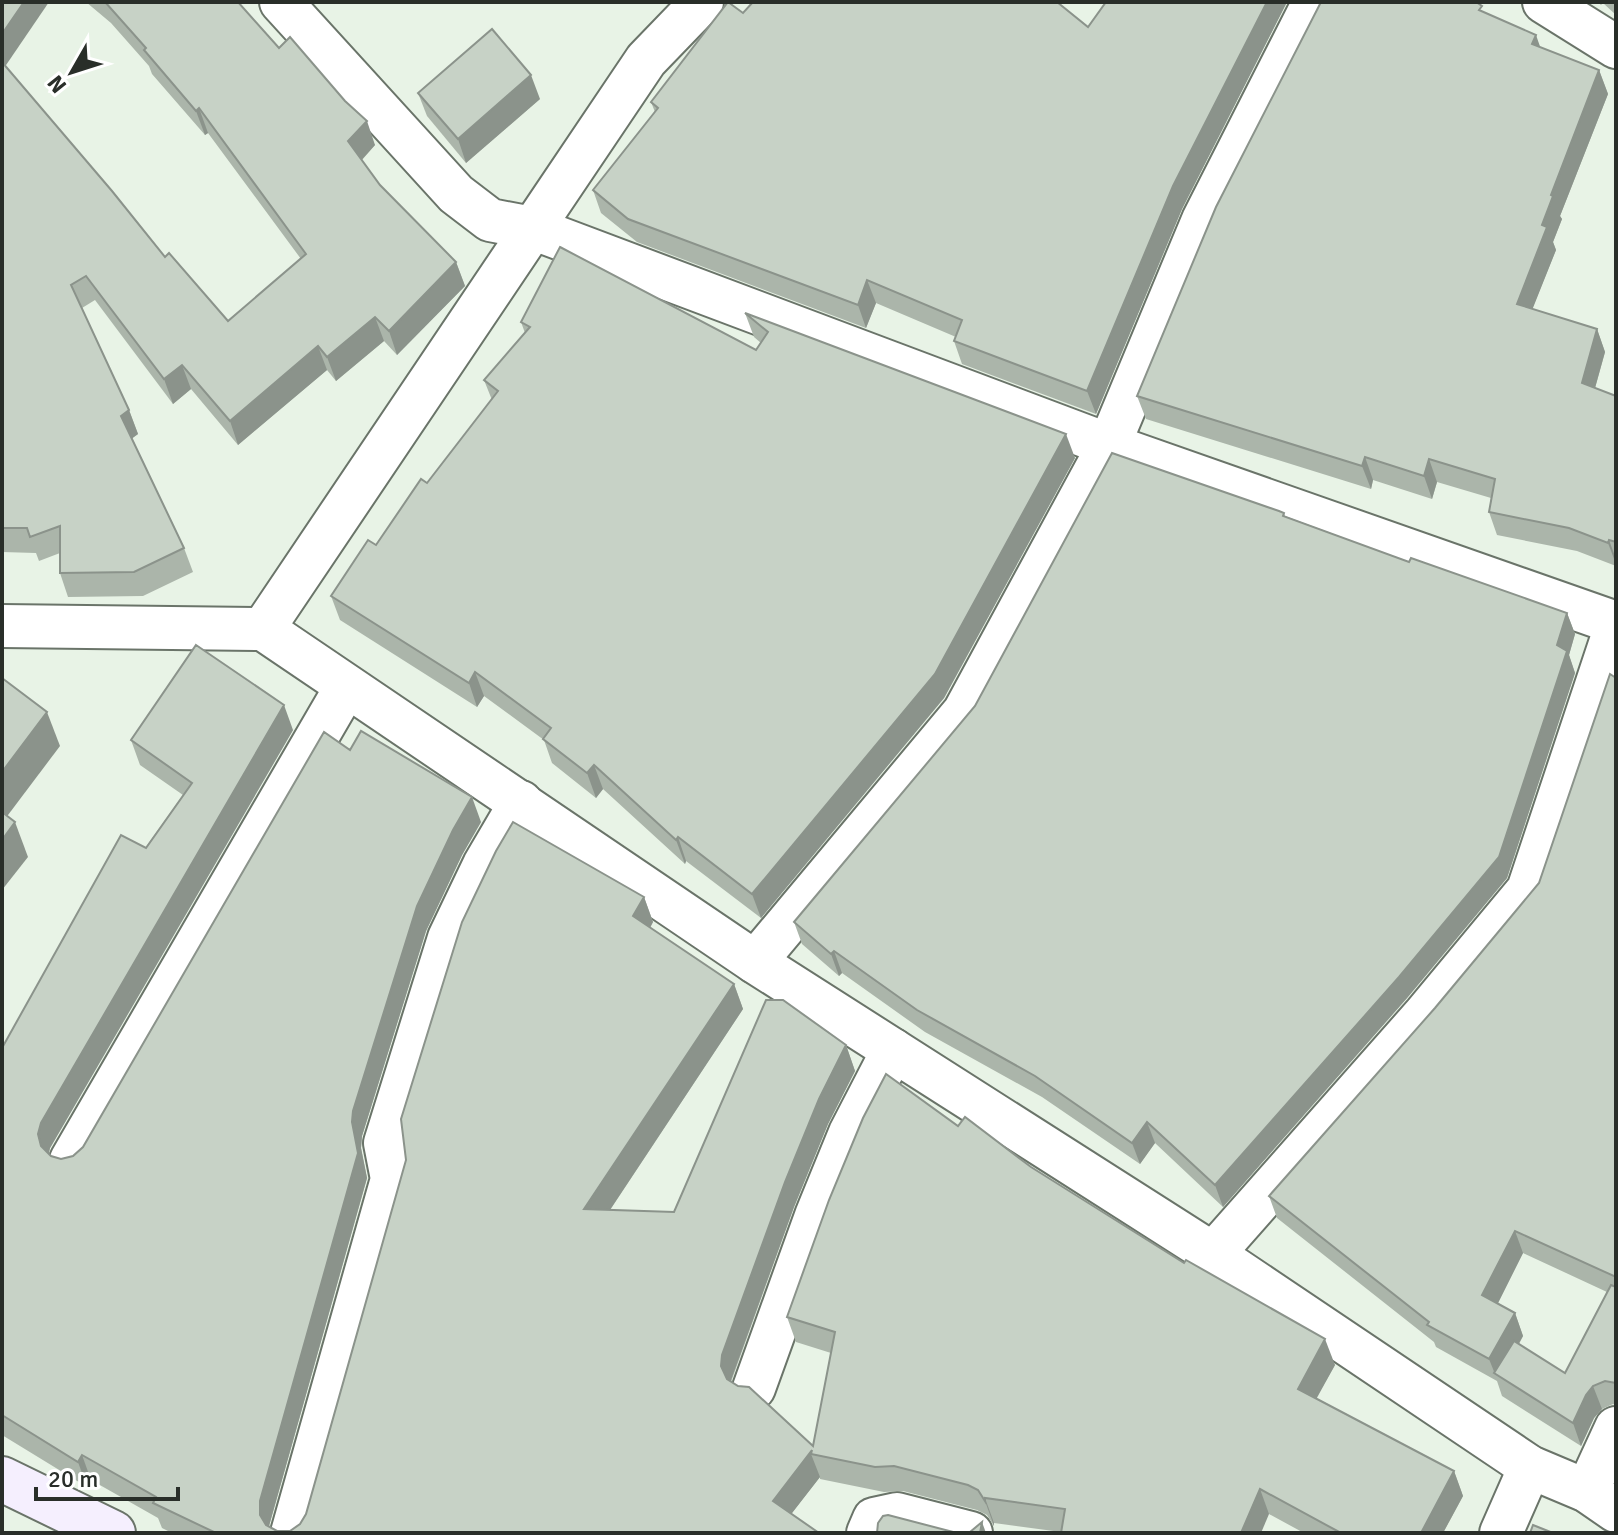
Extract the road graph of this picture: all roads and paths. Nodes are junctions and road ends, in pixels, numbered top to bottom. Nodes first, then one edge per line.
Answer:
1 (281, 2) edge
2 (702, 2) edge
3 (1314, 2) edge
4 (1544, 2) edge
5 (1616, 47) edge
6 (532, 228) junction
7 (1109, 445) junction
8 (1616, 624) edge
9 (2, 626) edge
10 (263, 629) junction
11 (346, 687) junction
12 (521, 802) junction
13 (755, 962) junction
14 (893, 1050) junction
15 (71, 1160) edge
16 (1213, 1254) junction
17 (754, 1388) edge
18 (1616, 1428) edge
19 (1530, 1467) junction
20 (2, 1479) edge
21 (1602, 1501) edge
22 (113, 1533) edge
23 (292, 1533) edge
24 (868, 1533) edge
25 (971, 1533) edge
26 (1501, 1533) edge

1 - 6 street
2 - 6 street
3 - 7 street
4 - 5 street
6 - 7 street
6 - 10 street
7 - 8 street
7 - 13 street
8 - 16 street
9 - 10 street
10 - 11 street
11 - 12 street
11 - 15 street
12 - 13 street
12 - 23 street
13 - 14 street
14 - 16 street
14 - 17 street
16 - 19 street
18 - 21 street
19 - 21 street
19 - 26 street
20 - 22 street
24 - 25 street

